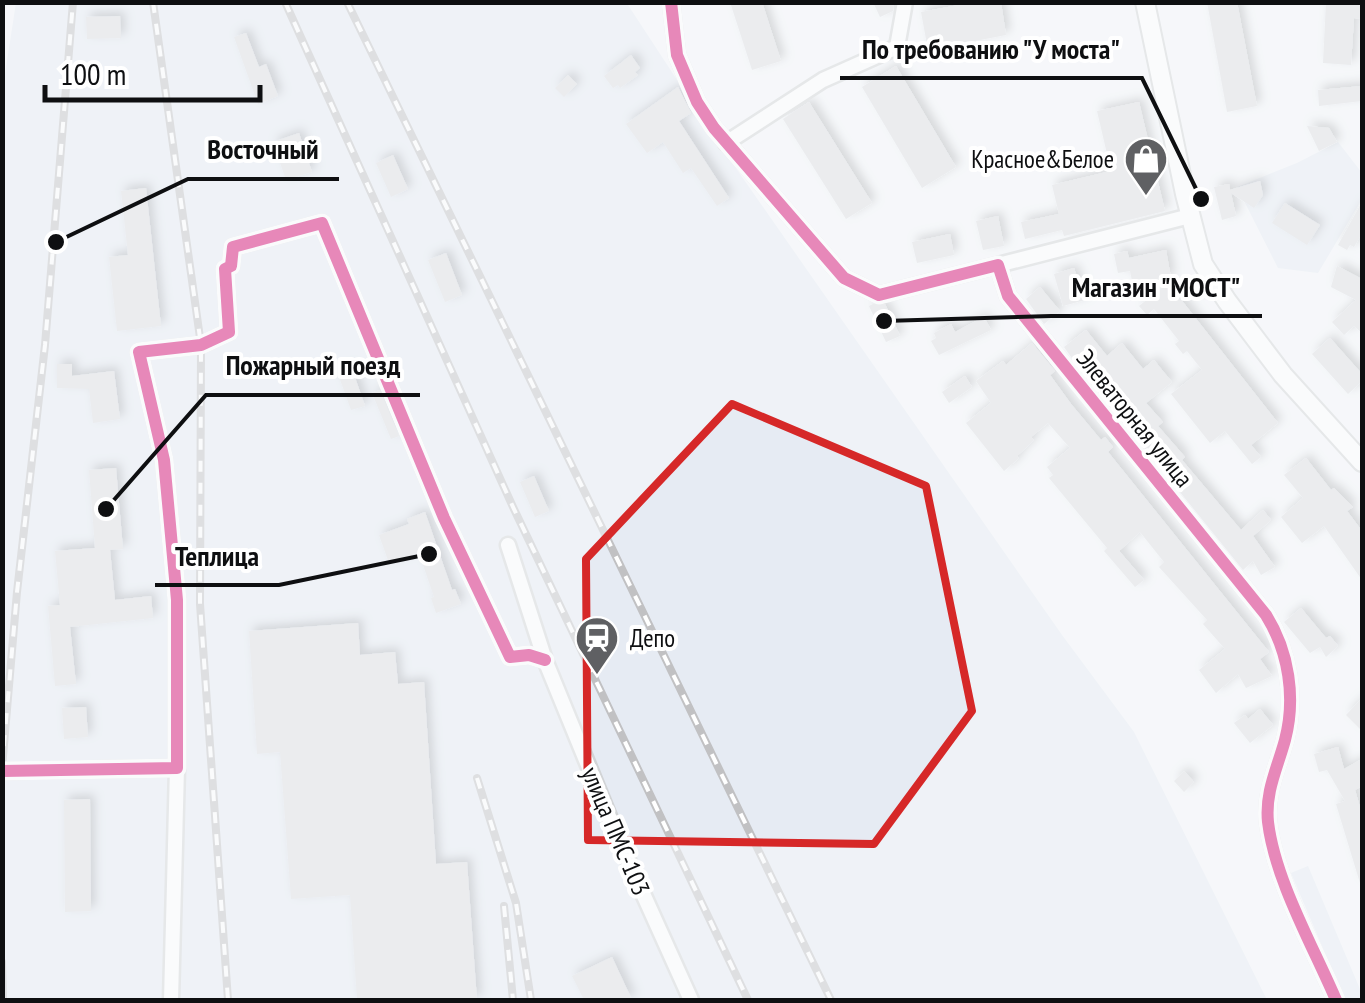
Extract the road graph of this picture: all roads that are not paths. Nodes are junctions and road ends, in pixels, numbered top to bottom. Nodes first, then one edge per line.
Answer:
1 (672, 2) edge
2 (906, 2) edge
3 (1145, 2) edge
4 (726, 143) junction
5 (1190, 216) junction
6 (998, 265) junction
7 (1362, 462) edge
8 (508, 546) dead end
9 (545, 660) junction
10 (177, 768) junction
11 (2, 770) edge
12 (172, 1000) edge
13 (691, 1000) edge
14 (1336, 1000) edge

1 - 4 street
2 - 4 street
3 - 5 main road
4 - 6 street
5 - 6 street
5 - 7 main road
6 - 14 street, Элеваторная улица
8 - 9 street, улица ПМС-103
9 - 10 street
9 - 13 street, улица ПМС-103
10 - 11 street
10 - 12 street

